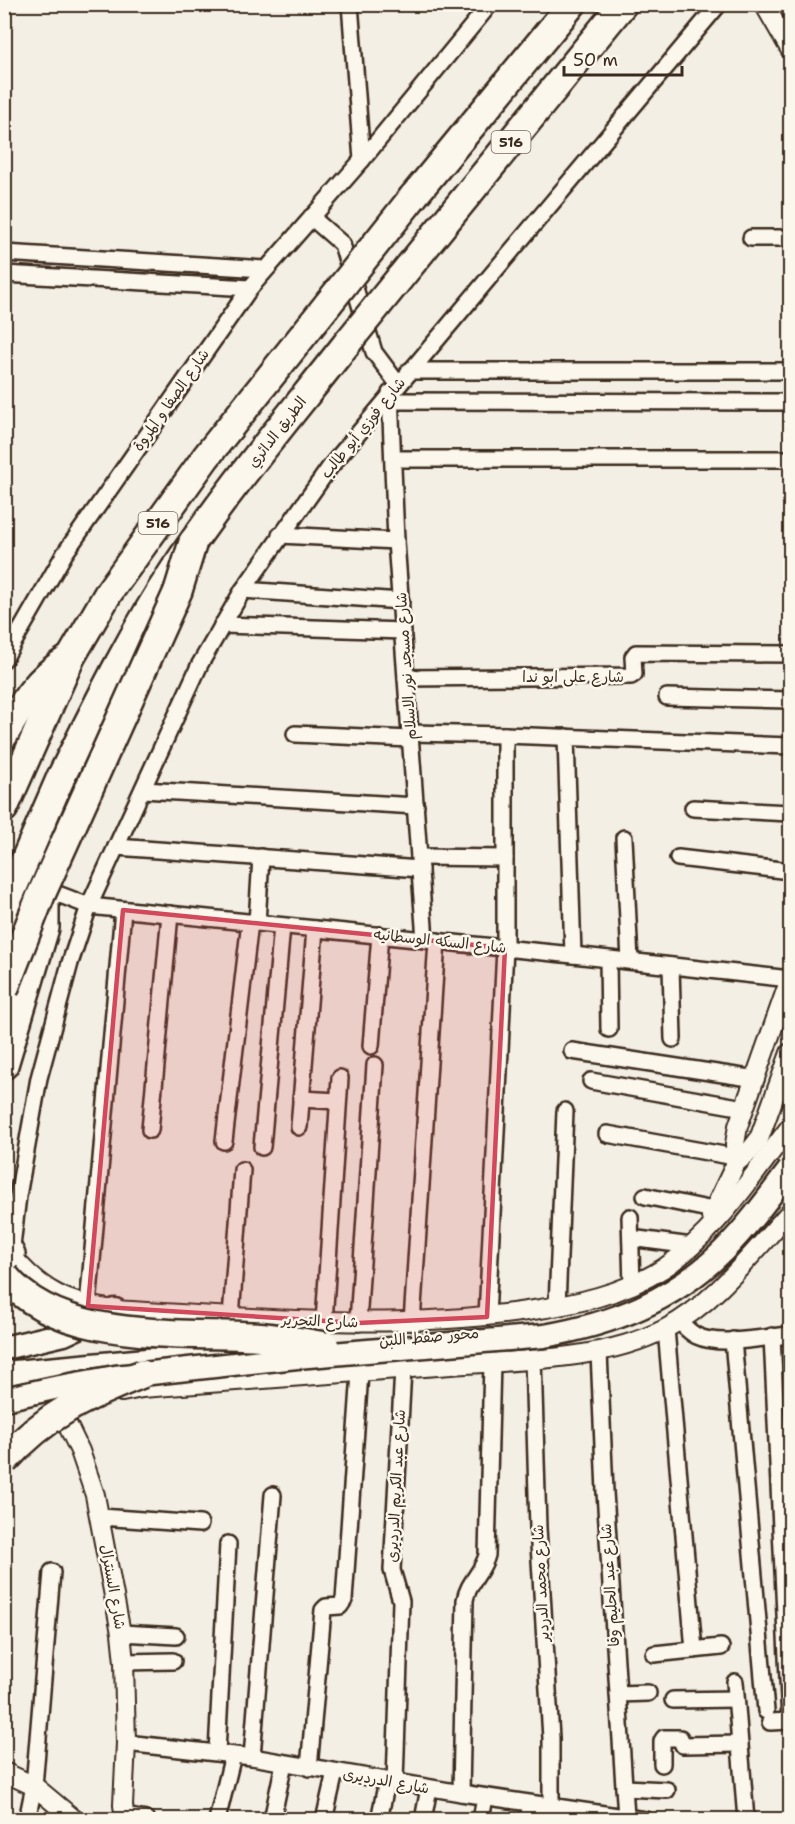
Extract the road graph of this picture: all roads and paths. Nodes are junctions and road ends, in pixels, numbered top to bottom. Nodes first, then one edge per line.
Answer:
1 (350, 4) edge
2 (490, 4) edge
3 (572, 4) edge
4 (623, 4) edge
5 (719, 4) edge
6 (764, 4) edge
7 (790, 49) edge
8 (362, 160) junction
9 (311, 217) junction
10 (751, 238) dead end
11 (790, 238) edge
12 (4, 253) edge
13 (265, 269) junction
14 (4, 274) edge
15 (250, 288) junction
16 (409, 371) junction
17 (790, 371) edge
18 (393, 393) junction
19 (790, 402) edge
20 (393, 459) junction
21 (790, 459) edge
22 (280, 535) junction
23 (396, 541) junction
24 (193, 542) junction
25 (243, 591) junction
26 (401, 601) junction
27 (222, 624) junction
28 (403, 631) junction
29 (790, 654) edge
30 (71, 657) junction
31 (4, 658) edge
32 (406, 678) junction
33 (667, 697) dead end
34 (790, 700) edge
35 (295, 734) dead end
36 (4, 735) edge
37 (506, 735) junction
38 (411, 736) junction
39 (566, 737) junction
40 (790, 746) edge
41 (143, 790) junction
42 (416, 806) junction
43 (4, 808) edge
44 (693, 808) dead end
45 (790, 813) edge
46 (624, 838) dead end
47 (116, 847) junction
48 (261, 857) junction
49 (505, 858) junction
50 (678, 858) dead end
51 (420, 863) junction
52 (790, 871) edge
53 (4, 873) edge
54 (41, 895) junction
55 (89, 906) junction
56 (4, 908) edge
57 (123, 910) junction
58 (170, 914) junction
59 (253, 923) junction
60 (282, 926) junction
61 (315, 929) junction
62 (380, 935) junction
63 (431, 940) junction
64 (505, 948) junction
65 (573, 955) junction
66 (608, 959) junction
67 (630, 961) junction
68 (671, 966) junction
69 (790, 979) edge
70 (4, 990) edge
71 (609, 1029) dead end
72 (673, 1039) dead end
73 (371, 1046) dead end
74 (572, 1051) dead end
75 (790, 1053) edge
76 (4, 1065) edge
77 (375, 1065) dead end
78 (340, 1078) dead end
79 (756, 1079) junction
80 (591, 1081) dead end
81 (301, 1100) junction
82 (338, 1101) junction
83 (744, 1108) junction
84 (565, 1111) dead end
85 (299, 1127) dead end
86 (790, 1127) edge
87 (150, 1130) dead end
88 (607, 1134) dead end
89 (224, 1141) dead end
90 (262, 1147) dead end
91 (790, 1155) edge
92 (735, 1160) junction
93 (790, 1169) edge
94 (242, 1170) dead end
95 (645, 1196) dead end
96 (713, 1210) junction
97 (790, 1212) edge
98 (630, 1217) dead end
99 (638, 1239) dead end
100 (698, 1240) junction
101 (7, 1257) edge
102 (632, 1286) junction
103 (88, 1306) junction
104 (557, 1306) junction
105 (115, 1310) junction
106 (231, 1317) junction
107 (487, 1317) junction
108 (412, 1322) junction
109 (358, 1323) junction
110 (672, 1325) junction
111 (324, 1334) junction
112 (790, 1335) edge
113 (772, 1336) junction
114 (733, 1340) junction
115 (4, 1348) edge
116 (599, 1352) junction
117 (533, 1358) junction
118 (492, 1362) junction
119 (403, 1369) junction
120 (35, 1370) junction
121 (4, 1373) edge
122 (360, 1373) junction
123 (142, 1374) junction
124 (4, 1399) edge
125 (64, 1415) junction
126 (4, 1461) edge
127 (4, 1472) edge
128 (273, 1495) dead end
129 (100, 1517) junction
130 (200, 1524) dead end
131 (228, 1544) dead end
132 (52, 1572) dead end
133 (121, 1633) junction
134 (176, 1636) dead end
135 (721, 1647) dead end
136 (694, 1650) junction
137 (654, 1654) dead end
138 (173, 1661) dead end
139 (124, 1662) junction
140 (735, 1682) dead end
141 (648, 1693) dead end
142 (618, 1694) junction
143 (736, 1699) junction
144 (673, 1700) dead end
145 (790, 1721) edge
146 (126, 1743) junction
147 (740, 1744) junction
148 (217, 1752) junction
149 (233, 1755) junction
150 (252, 1757) junction
151 (284, 1763) junction
152 (662, 1764) dead end
153 (309, 1768) junction
154 (4, 1772) edge
155 (335, 1772) junction
156 (391, 1782) junction
157 (34, 1786) junction
158 (429, 1788) junction
159 (624, 1788) junction
160 (667, 1790) dead end
161 (460, 1793) junction
162 (485, 1797) junction
163 (531, 1804) junction
164 (551, 1807) junction
165 (584, 1815) edge
166 (626, 1817) junction
167 (124, 1818) edge
168 (27, 1820) edge
169 (75, 1820) edge
170 (147, 1820) edge
171 (217, 1820) edge
172 (272, 1820) edge
173 (324, 1820) edge
174 (378, 1820) edge
175 (423, 1820) edge
176 (481, 1820) edge
177 (528, 1820) edge
178 (645, 1820) edge
179 (746, 1820) edge

1 - 8 street
2 - 8 street, شارع الصفا و المروة
3 - 30 highway, 516, bridge
4 - 24 highway, الطريق الدائري / 516, bridge
5 - 16 street, شارع فوزي أبو طالب
6 - 7 street
8 - 9 street, شارع الصفا و المروة
9 - 13 street, شارع الصفا و المروة
9 - 18 street
10 - 11 street
12 - 13 street
13 - 15 street, شارع الصفا و المروة
14 - 15 street
15 - 31 street, شارع الصفا و المروة
16 - 17 street
16 - 18 street, شارع فوزي أبو طالب
18 - 19 street
18 - 20 street, شارع مسجد نور الاسلام
18 - 22 street, شارع فوزي أبو طالب
20 - 21 street
20 - 23 street, شارع مسجد نور الاسلام
22 - 23 street
22 - 25 street, شارع فوزي أبو طالب
23 - 26 street, شارع مسجد نور الاسلام
24 - 54 highway, bridge
24 - 56 highway, الطريق الدائري / 516, bridge
25 - 26 street
25 - 27 street, شارع فوزي أبو طالب
26 - 28 street, شارع مسجد نور الاسلام
27 - 28 street
27 - 41 street, شارع فوزي أبو طالب
28 - 32 street, شارع مسجد نور الاسلام
29 - 32 street, شارع على ابو ندا
30 - 36 highway
30 - 43 highway, 516
32 - 38 street, شارع مسجد نور الاسلام
33 - 34 street
35 - 38 street
37 - 38 street
37 - 39 street
37 - 49 street
38 - 42 street, شارع مسجد نور الاسلام
39 - 40 street
39 - 65 street
41 - 42 street
41 - 47 street, شارع فوزي أبو طالب
42 - 51 street, شارع مسجد نور الاسلام
44 - 45 street
46 - 67 street
47 - 48 street
47 - 55 street, شارع فوزي أبو طالب
48 - 51 street
48 - 59 street
49 - 51 street
49 - 64 street
50 - 52 street
51 - 63 street, شارع مسجد نور الاسلام
53 - 55 street, شارع السكه الوسطانيه
54 - 70 highway, bridge
54 - 76 highway
55 - 57 street, شارع السكه الوسطانيه
55 - 101 street, شارع فوزي أبو طالب
57 - 58 street, شارع السكه الوسطانيه
57 - 103 street
58 - 59 street, شارع السكه الوسطانيه
58 - 87 street
59 - 60 street, شارع السكه الوسطانيه
59 - 89 street
60 - 61 street, شارع السكه الوسطانيه
60 - 90 street
61 - 62 street, شارع السكه الوسطانيه
61 - 81 street
62 - 63 street, شارع السكه الوسطانيه
62 - 73 street
63 - 64 street, شارع السكه الوسطانيه
63 - 108 street, شارع مسجد نور الاسلام
64 - 65 street, شارع السكه الوسطانيه
64 - 107 street
65 - 66 street, شارع السكه الوسطانيه
66 - 67 street, شارع السكه الوسطانيه
66 - 71 street
67 - 68 street, شارع السكه الوسطانيه
68 - 69 street, شارع السكه الوسطانيه
68 - 72 street
69 - 79 street
74 - 79 street
75 - 92 street
77 - 109 street
78 - 82 street
79 - 83 street
80 - 83 street
81 - 82 street
81 - 85 street
82 - 111 street
83 - 92 street
84 - 104 street
86 - 100 street, شارع التحرير
88 - 92 street
91 - 111 main road, محور صفط اللبن
92 - 96 street
93 - 123 main road, محور صفط اللبن, bridge
94 - 106 street
95 - 96 street
96 - 100 street
97 - 110 street
98 - 102 street
99 - 100 street
100 - 102 street, شارع التحرير
101 - 103 street, شارع التحرير
101 - 111 highway, bridge
102 - 104 street, شارع التحرير
103 - 105 street, شارع التحرير
104 - 107 street, شارع التحرير
105 - 106 street, شارع التحرير
105 - 115 main road
106 - 111 street, شارع التحرير
107 - 108 street, شارع التحرير
108 - 109 street, شارع التحرير
109 - 111 street, شارع التحرير
110 - 114 street
110 - 116 street
110 - 136 street
111 - 120 main road, محور صفط اللبن
112 - 113 street
113 - 114 street
113 - 145 street
114 - 145 street
116 - 117 street
116 - 142 street, شارع عبد الحليم وفا
117 - 118 street
117 - 164 street, شارع محمد الدردير
118 - 119 street
118 - 161 street
119 - 122 street
119 - 156 street, شارع عبد الكريم الدرديرى
120 - 121 main road, محور صفط اللبن
120 - 125 street, شارع السنترال
122 - 125 street
122 - 153 street
123 - 124 main road, محور صفط اللبن, bridge
123 - 126 highway, bridge
125 - 127 street
125 - 129 street, شارع السنترال
128 - 150 street
129 - 130 street
129 - 133 street, شارع السنترال
131 - 148 street
132 - 157 street
133 - 134 street
133 - 139 street, شارع السنترال
135 - 136 street
136 - 137 street
138 - 139 street
139 - 146 street, شارع السنترال
140 - 143 street
141 - 142 street
142 - 159 street, شارع عبد الحليم وفا
143 - 144 street
143 - 147 street
146 - 148 street, شارع الدرديرى
146 - 167 street, شارع السنترال
147 - 152 street
147 - 179 street
148 - 149 street, شارع الدرديرى
149 - 150 street, شارع الدرديرى
149 - 171 street
150 - 151 street, شارع الدرديرى
151 - 153 street, شارع الدرديرى
151 - 172 street
153 - 155 street, شارع الدرديرى
154 - 157 street
155 - 156 street, شارع الدرديرى
155 - 173 street
156 - 158 street, شارع الدرديرى
156 - 174 street, شارع عبد الكريم الدرديرى
157 - 168 street
157 - 169 street
158 - 161 street, شارع الدرديرى
158 - 175 street
159 - 160 street
159 - 166 street, شارع عبد الحليم وفا
161 - 162 street, شارع الدرديرى
162 - 163 street, شارع الدرديرى
162 - 176 street
163 - 164 street, شارع الدرديرى
163 - 177 street
164 - 165 street, شارع الدرديرى
165 - 166 street, شارع الدرديرى
166 - 178 street, شارع الدرديرى
167 - 170 street

